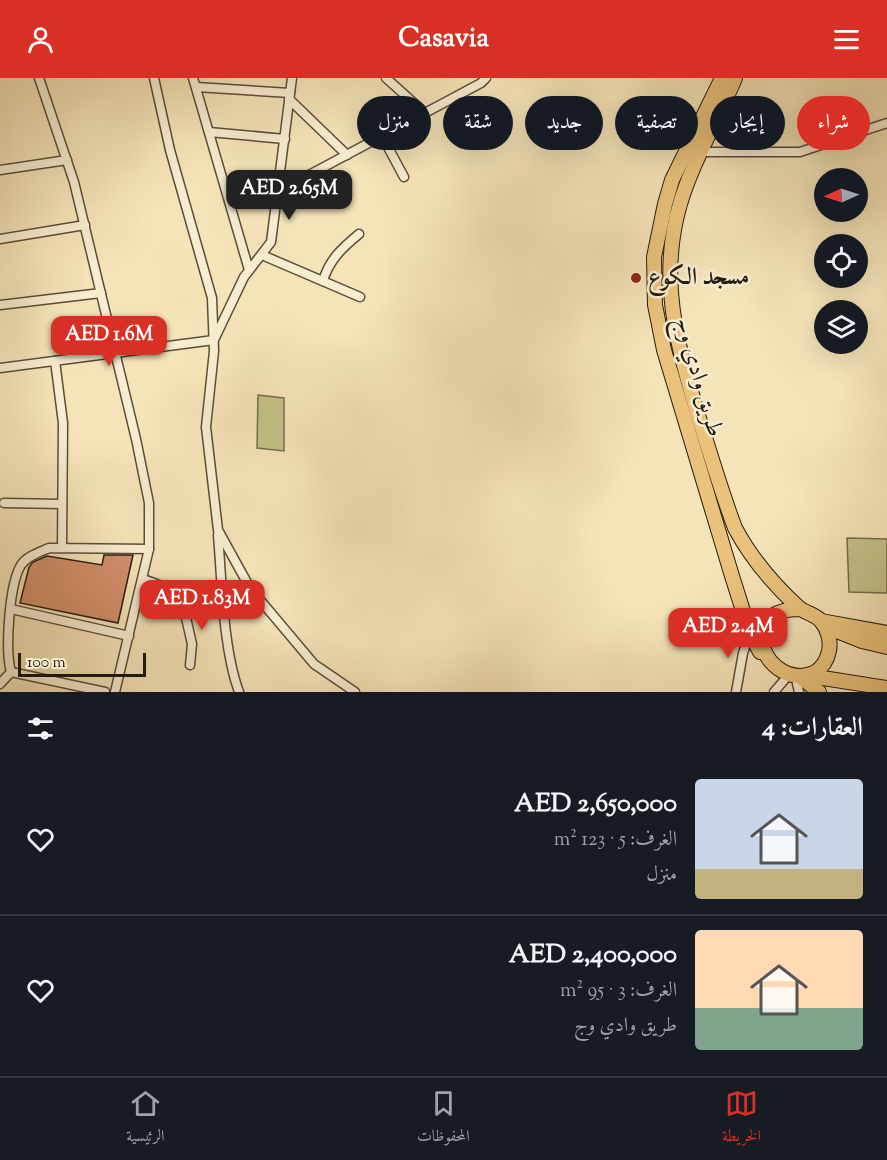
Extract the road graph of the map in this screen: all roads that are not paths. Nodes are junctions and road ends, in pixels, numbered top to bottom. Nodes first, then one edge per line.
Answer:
1 (39, 78) edge
2 (154, 78) edge
3 (292, 78) edge
4 (386, 78) edge
5 (486, 78) edge
6 (722, 78) edge
7 (735, 78) edge
8 (194, 82) edge
9 (290, 96) junction
10 (406, 96) edge
11 (431, 110) edge
12 (887, 123) edge
13 (209, 132) junction
14 (285, 139) junction
15 (357, 149) edge
16 (390, 150) edge
17 (701, 152) junction
18 (347, 154) junction
19 (67, 160) junction
20 (1, 168) edge
21 (404, 177) dead end
22 (279, 190) junction
23 (85, 225) junction
24 (359, 234) dead end
25 (0, 239) edge
26 (262, 255) junction
27 (249, 270) junction
28 (323, 281) junction
29 (101, 293) junction
30 (360, 297) dead end
31 (0, 305) edge
32 (214, 340) junction
33 (116, 353) junction
34 (55, 361) junction
35 (0, 368) edge
36 (4, 503) dead end
37 (62, 504) junction
38 (218, 530) junction
39 (62, 547) junction
40 (149, 549) junction
41 (142, 579) junction
42 (223, 595) junction
43 (180, 596) junction
44 (11, 609) junction
45 (801, 609) junction
46 (823, 624) junction
47 (750, 633) junction
48 (887, 633) edge
49 (129, 636) junction
50 (887, 647) edge
51 (762, 654) junction
52 (190, 665) dead end
53 (11, 672) junction
54 (799, 680) edge
55 (0, 684) edge
56 (62, 688) edge
57 (887, 688) edge
58 (105, 692) edge
59 (115, 692) edge
60 (239, 692) edge
61 (356, 692) edge
62 (735, 692) edge
63 (774, 692) edge
64 (819, 692) edge

1 - 19 street
2 - 32 street
3 - 9 street
4 - 10 street
5 - 11 street
6 - 47 main road, طريق وادي وج
7 - 17 main road, طريق وادي وج
8 - 9 street
8 - 13 street
9 - 14 street
9 - 18 street
12 - 17 street
13 - 14 street
13 - 27 street
14 - 22 street
15 - 18 street
16 - 21 street
17 - 45 main road, طريق وادي وج
18 - 22 street
19 - 20 street
19 - 23 street
22 - 26 street
23 - 25 street
23 - 29 street
24 - 28 street
26 - 27 street
26 - 28 street
27 - 32 street
28 - 30 street
29 - 31 street
29 - 33 street
32 - 33 street
32 - 38 street
33 - 34 street
33 - 40 street
34 - 35 street
34 - 37 street
36 - 37 street
37 - 39 street
38 - 42 street
38 - 61 street
39 - 40 street
39 - 44 street
40 - 41 street
41 - 43 street
41 - 49 street
42 - 43 street
42 - 60 street
43 - 52 street
44 - 49 street
44 - 53 street
45 - 46 main road
45 - 51 main road
46 - 48 main road
46 - 50 main road
46 - 54 main road
47 - 51 main road, طريق وادي وج
47 - 62 street
49 - 59 street
51 - 54 main road
53 - 55 street
53 - 56 street
54 - 57 main road
54 - 63 street
54 - 64 main road
56 - 58 street

